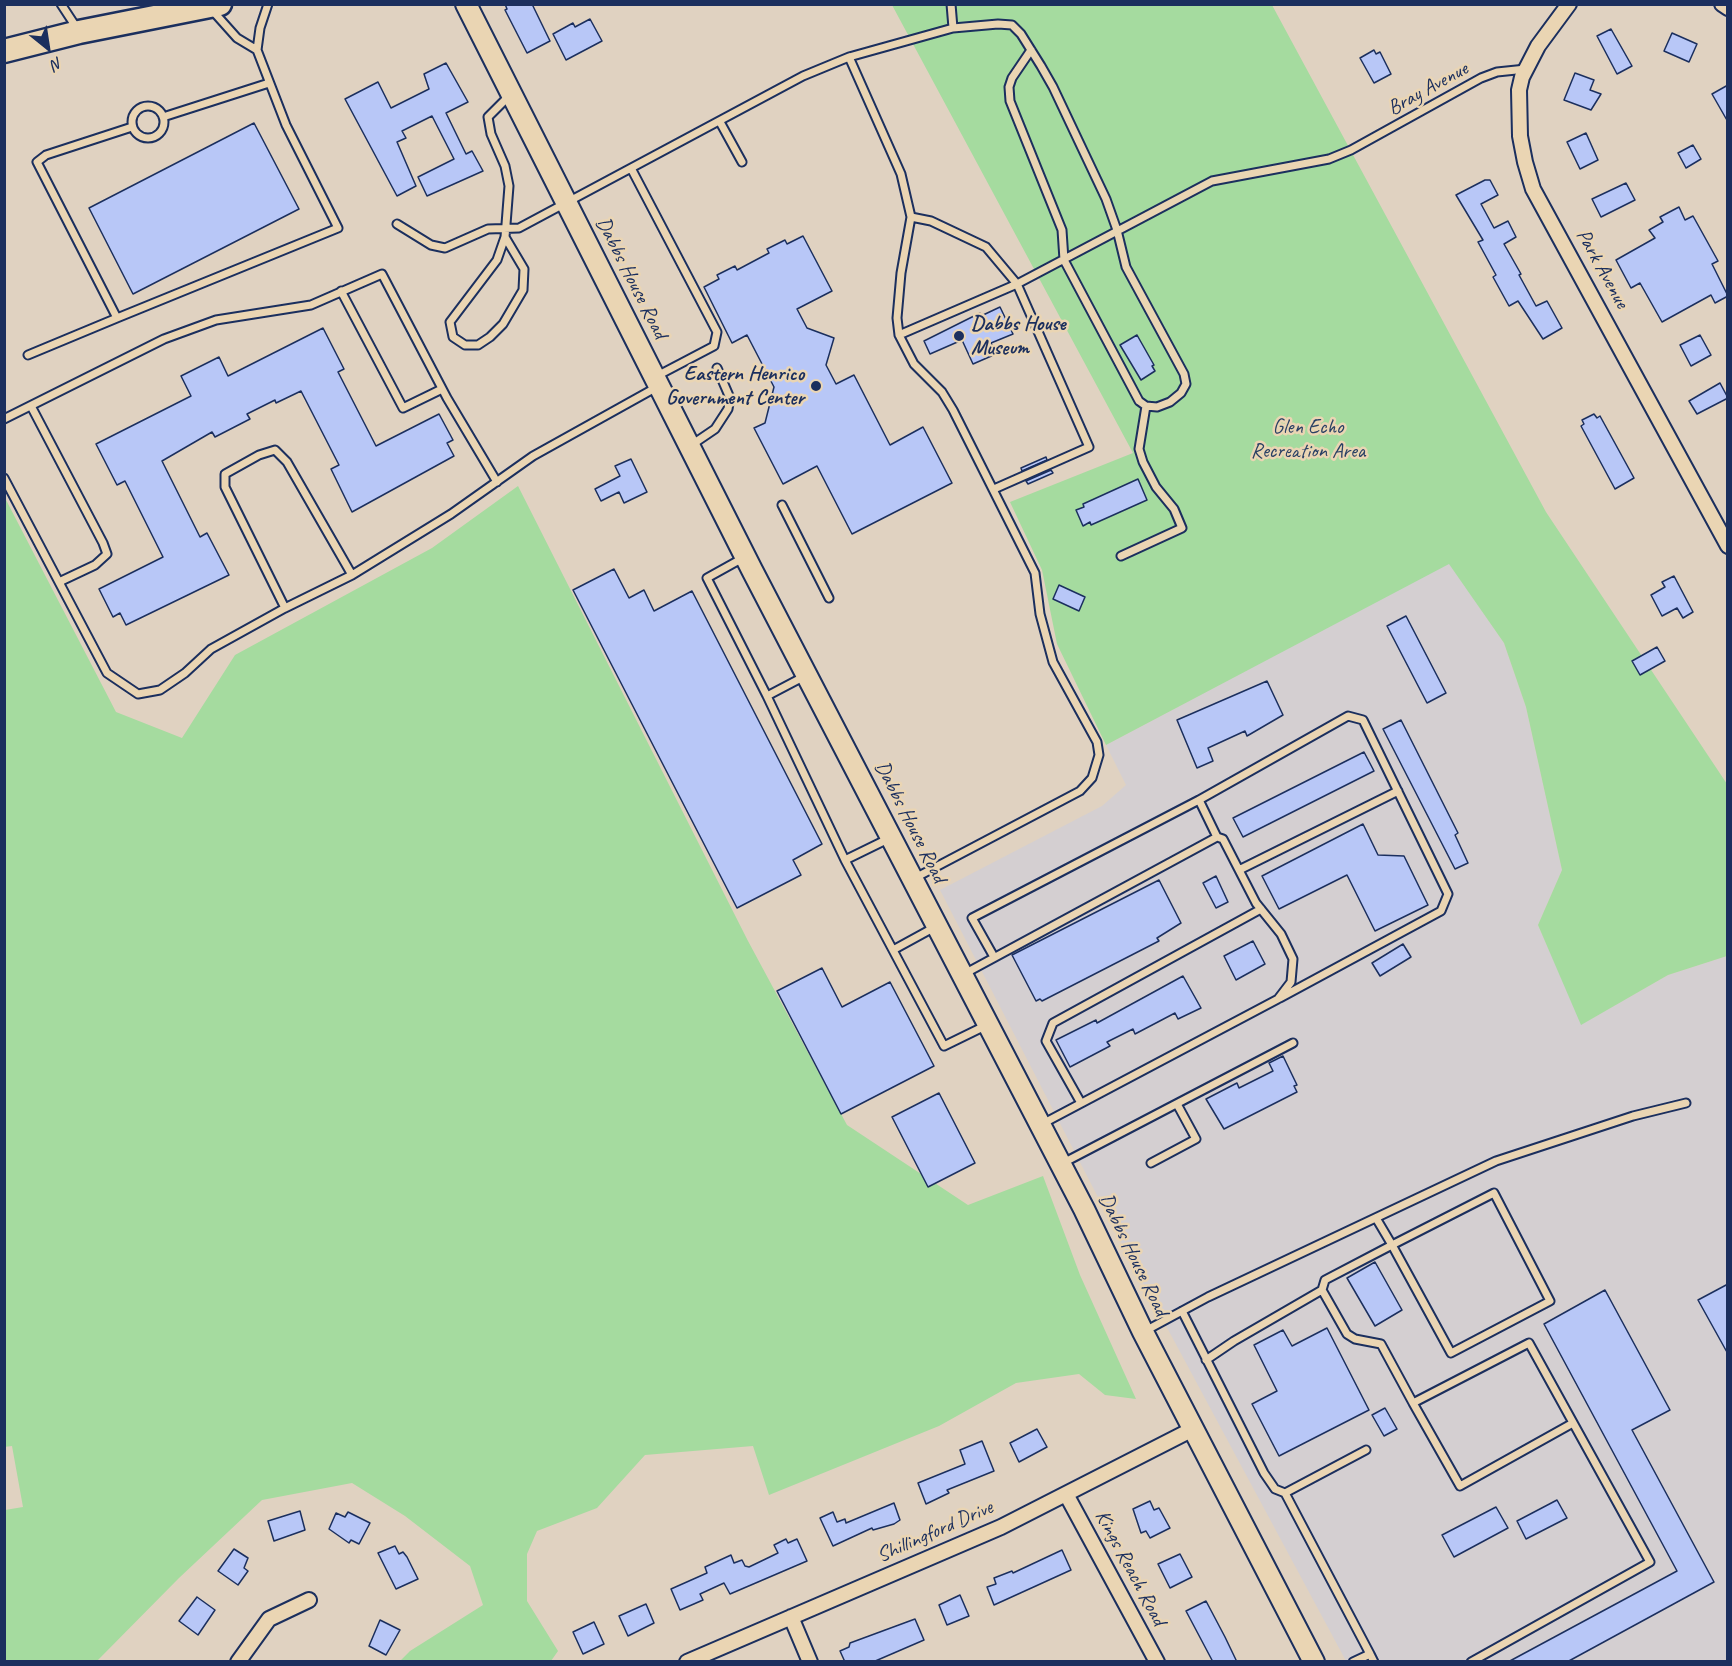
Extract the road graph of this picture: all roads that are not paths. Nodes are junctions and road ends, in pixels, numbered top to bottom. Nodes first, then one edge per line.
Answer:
1 (61, 4) edge
2 (268, 4) edge
3 (466, 4) edge
4 (951, 4) edge
5 (1569, 4) edge
6 (1722, 4) edge
7 (214, 5) edge
8 (1728, 8) edge
9 (953, 28) junction
10 (79, 32) junction
11 (256, 50) junction
12 (4, 51) edge
13 (1031, 51) junction
14 (849, 57) junction
15 (1526, 69) junction
16 (269, 83) junction
17 (511, 94) junction
18 (163, 117) junction
19 (720, 122) junction
20 (132, 127) junction
21 (742, 162) dead end
22 (632, 170) junction
23 (567, 204) junction
24 (911, 217) junction
25 (397, 224) dead end
26 (506, 228) junction
27 (1117, 230) junction
28 (505, 237) junction
29 (1064, 260) junction
30 (1017, 284) junction
31 (341, 291) junction
32 (117, 318) junction
33 (899, 335) junction
34 (28, 355) dead end
35 (717, 368) dead end
36 (657, 381) junction
37 (442, 389) junction
38 (31, 406) junction
39 (1146, 406) junction
40 (4, 419) edge
41 (690, 446) junction
42 (4, 478) edge
43 (497, 482) junction
44 (994, 489) junction
45 (782, 505) dead end
46 (1728, 546) edge
47 (746, 556) junction
48 (1121, 556) dead end
49 (351, 575) junction
50 (59, 582) junction
51 (829, 598) dead end
52 (285, 608) junction
53 (807, 675) junction
54 (767, 696) junction
55 (1398, 791) junction
56 (1199, 800) junction
57 (891, 837) junction
58 (1217, 837) junction
59 (845, 860) junction
60 (1239, 870) junction
61 (913, 879) junction
62 (1261, 909) junction
63 (937, 926) junction
64 (893, 950) junction
65 (994, 957) junction
66 (962, 975) junction
67 (1278, 999) junction
68 (987, 1024) junction
69 (1293, 1043) dead end
70 (1081, 1103) junction
71 (1686, 1103) dead end
72 (1177, 1104) junction
73 (1040, 1125) junction
74 (1151, 1163) dead end
75 (1061, 1165) junction
76 (1376, 1218) junction
77 (1392, 1245) junction
78 (1322, 1290) junction
79 (1182, 1311) junction
80 (1143, 1332) junction
81 (1206, 1360) junction
82 (1413, 1403) junction
83 (1573, 1423) junction
84 (1195, 1428) junction
85 (1366, 1450) dead end
86 (1285, 1493) junction
87 (1066, 1494) junction
88 (309, 1600) dead end
89 (791, 1617) junction
90 (1370, 1654) junction
91 (238, 1662) edge
92 (687, 1662) edge
93 (810, 1662) edge
94 (1156, 1662) edge
95 (1314, 1662) edge
96 (1353, 1662) edge
97 (1374, 1662) edge
98 (1471, 1662) edge

1 - 10 lane
2 - 11 lane
3 - 17 street, Dabbs House Road
4 - 9 lane
5 - 15 street, Park Avenue
6 - 8 street
7 - 10 main road
7 - 11 lane
9 - 13 lane
9 - 14 lane
10 - 12 main road
11 - 16 lane
13 - 27 lane
13 - 29 lane
14 - 19 lane
14 - 24 lane
15 - 27 lane, Bray Avenue
15 - 46 street, Park Avenue
16 - 18 lane
16 - 32 lane
17 - 23 street, Dabbs House Road
17 - 26 lane
18 - 20 lane
18 - 20 lane
19 - 21 lane
19 - 22 lane
20 - 32 lane
22 - 23 lane
22 - 36 lane
23 - 26 lane
23 - 36 street, Dabbs House Road
24 - 30 lane
24 - 33 lane
25 - 26 lane
26 - 28 lane
27 - 29 lane, Bray Avenue
27 - 39 lane
28 - 28 lane
29 - 30 lane, Bray Avenue
29 - 39 lane
30 - 33 lane, Bray Avenue
30 - 44 lane
31 - 37 lane
31 - 37 lane
31 - 38 lane
32 - 34 lane
33 - 44 lane
35 - 41 lane
36 - 41 street, Dabbs House Road
36 - 43 lane
37 - 43 lane
38 - 40 lane
38 - 50 lane
39 - 48 lane
41 - 47 street, Dabbs House Road
42 - 50 lane
43 - 49 lane
44 - 61 lane
45 - 51 lane
47 - 53 street, Dabbs House Road
47 - 54 lane
49 - 52 lane
49 - 52 lane
50 - 52 lane
53 - 54 lane
53 - 57 street, Dabbs House Road
54 - 59 lane
55 - 56 lane
55 - 60 lane
55 - 67 lane
56 - 58 lane
56 - 65 lane
57 - 59 lane
57 - 61 street, Dabbs House Road
58 - 60 lane
58 - 65 lane
59 - 64 lane
60 - 62 lane
61 - 63 street, Dabbs House Road
62 - 67 lane
62 - 70 lane
63 - 64 lane
63 - 66 street, Dabbs House Road
64 - 68 lane
65 - 66 lane
66 - 68 street, Dabbs House Road
67 - 70 lane
68 - 73 street, Dabbs House Road
69 - 72 lane
70 - 73 lane
71 - 76 lane
72 - 74 lane
72 - 75 lane
73 - 75 street, Dabbs House Road
75 - 80 street, Dabbs House Road
76 - 77 lane
76 - 79 lane
77 - 77 lane
77 - 78 lane
78 - 81 lane
78 - 82 lane
79 - 80 lane
79 - 81 lane
80 - 84 street, Dabbs House Road
81 - 86 lane
82 - 83 lane
82 - 83 lane
83 - 98 lane
84 - 87 street, Shillingford Drive
84 - 95 street, Dabbs House Road
85 - 86 lane
86 - 90 lane
87 - 89 street, Shillingford Drive
87 - 94 street, Kings Reach Road
88 - 91 street
89 - 92 street, Shillingford Drive
89 - 93 street
90 - 96 lane
90 - 97 lane

